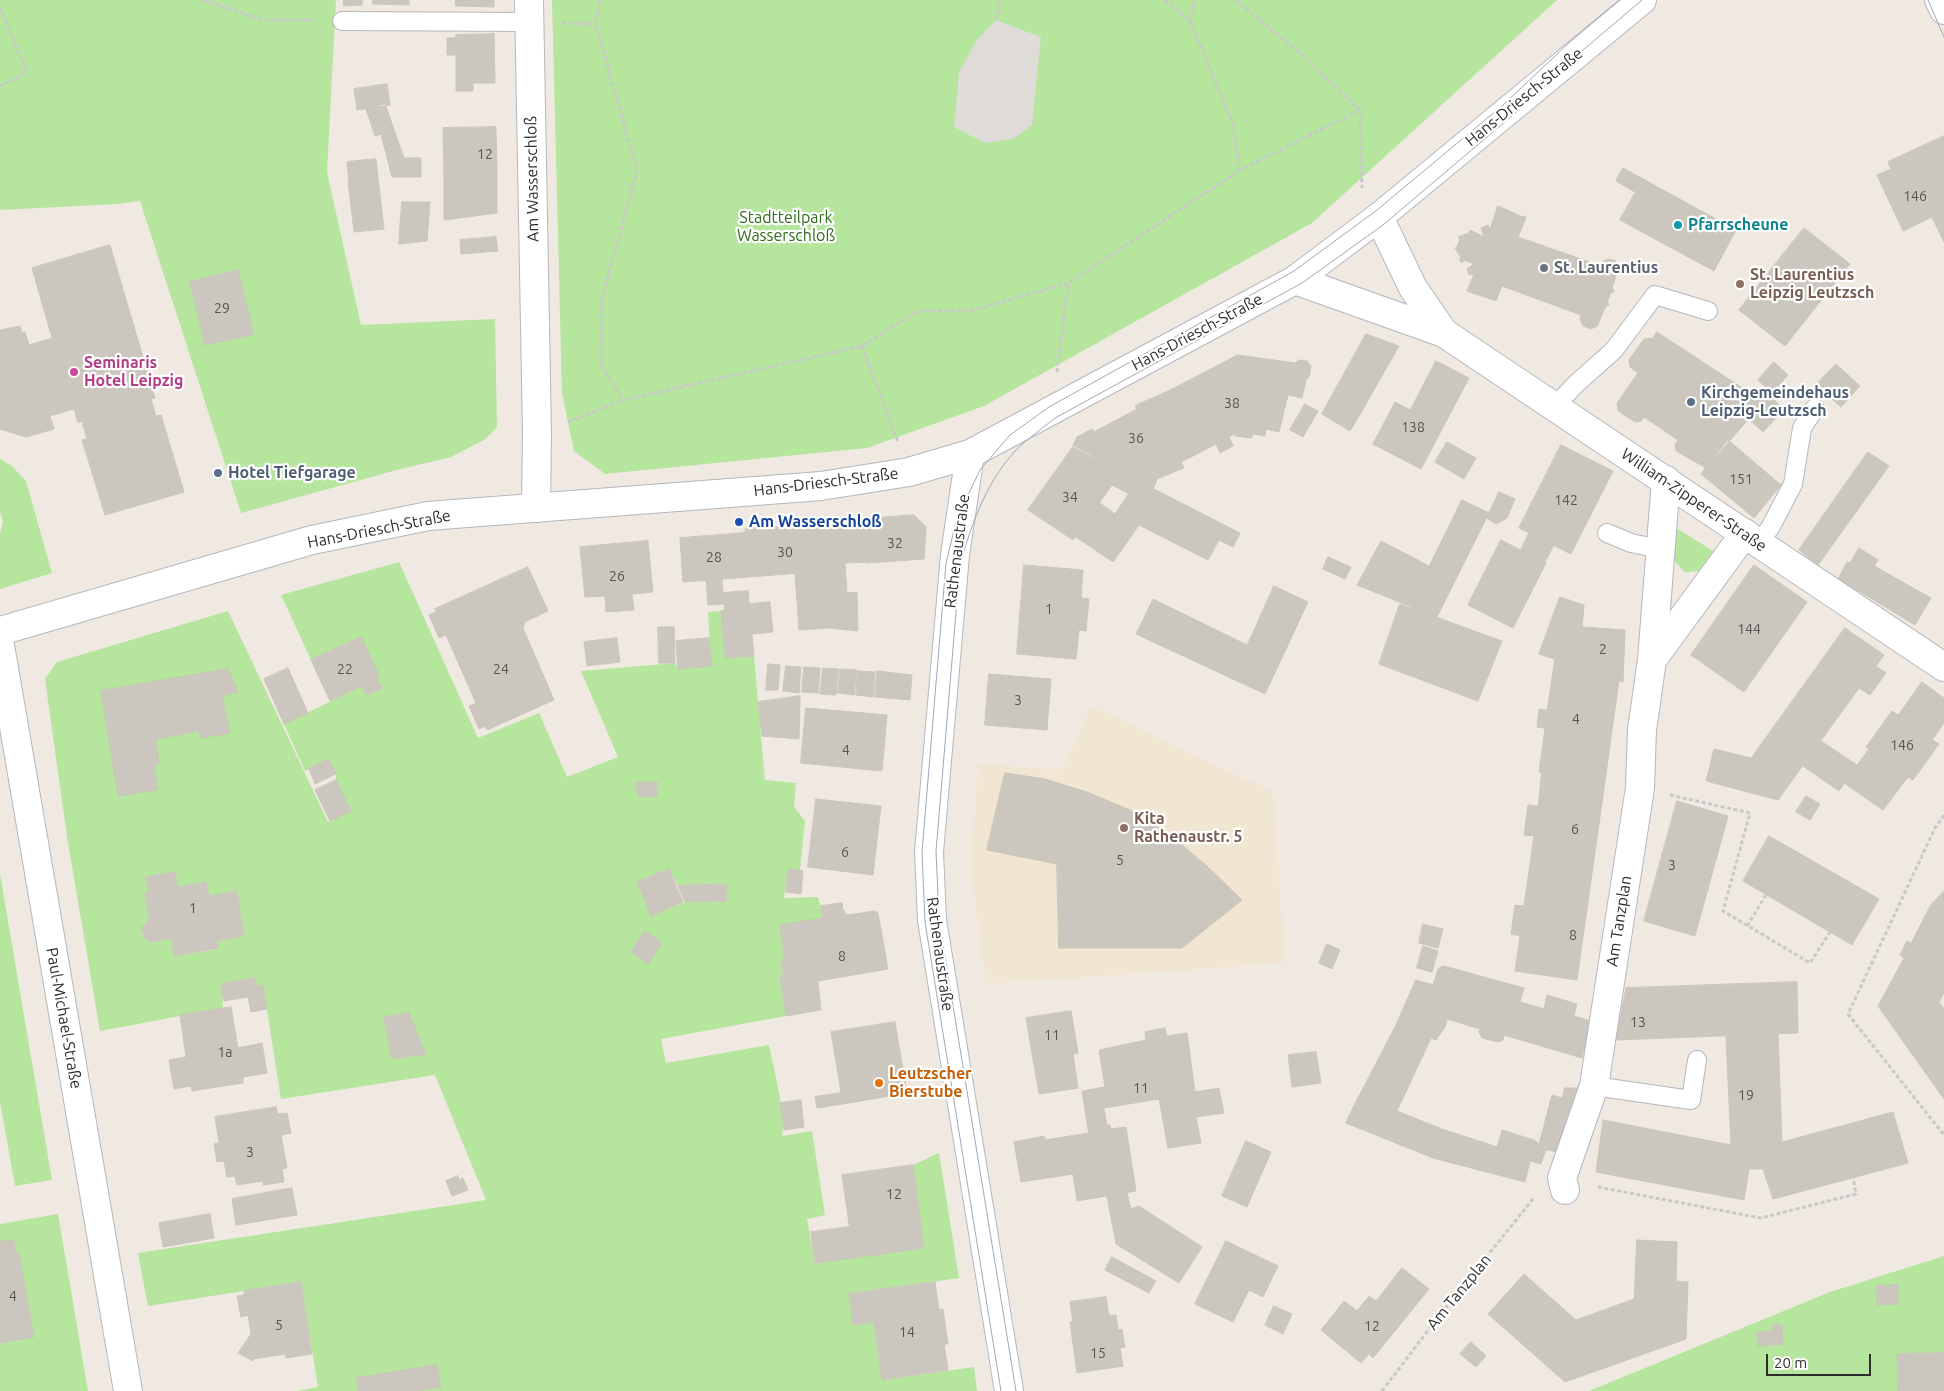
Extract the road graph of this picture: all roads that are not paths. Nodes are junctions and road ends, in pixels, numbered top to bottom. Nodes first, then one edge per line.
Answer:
1 (1642, 0) edge
2 (1939, 0) edge
3 (1944, 10) edge
4 (529, 11) edge
5 (342, 21) road end
6 (1379, 218) junction
7 (1295, 280) junction
8 (1708, 311) dead end
9 (1444, 333) junction
10 (1554, 407) junction
11 (1815, 408) dead end
12 (970, 454) junction
13 (1666, 480) junction
14 (536, 508) junction
15 (1606, 533) dead end
16 (1751, 538) junction
17 (1660, 549) junction
18 (0, 631) edge
19 (0, 645) edge
20 (1652, 660) junction
21 (1944, 667) edge
22 (1697, 1060) dead end
23 (1594, 1086) junction
24 (1564, 1184) road end
25 (128, 1391) edge
26 (1009, 1391) edge

1 - 6 street, Hans-Driesch-Straße
2 - 3 street
4 - 5 lane
4 - 14 street, Am Wasserschloß
6 - 7 street, Hans-Driesch-Straße
6 - 9 street, William-Zipperer-Straße
7 - 9 street, William-Zipperer-Straße
7 - 12 street, Hans-Driesch-Straße
8 - 10 lane
9 - 10 street, William-Zipperer-Straße
10 - 13 street, William-Zipperer-Straße
11 - 16 lane
12 - 14 street, Hans-Driesch-Straße
12 - 26 street, Rathenaustraße
13 - 16 street, William-Zipperer-Straße
13 - 17 street, Am Tanzplan
14 - 18 street, Hans-Driesch-Straße
15 - 17 lane
16 - 20 street, Am Tanzplan
16 - 21 street, William-Zipperer-Straße
17 - 20 street, Am Tanzplan
19 - 25 street, Paul-Michael-Straße
20 - 23 street, Am Tanzplan
22 - 23 lane
23 - 24 street, Am Tanzplan

